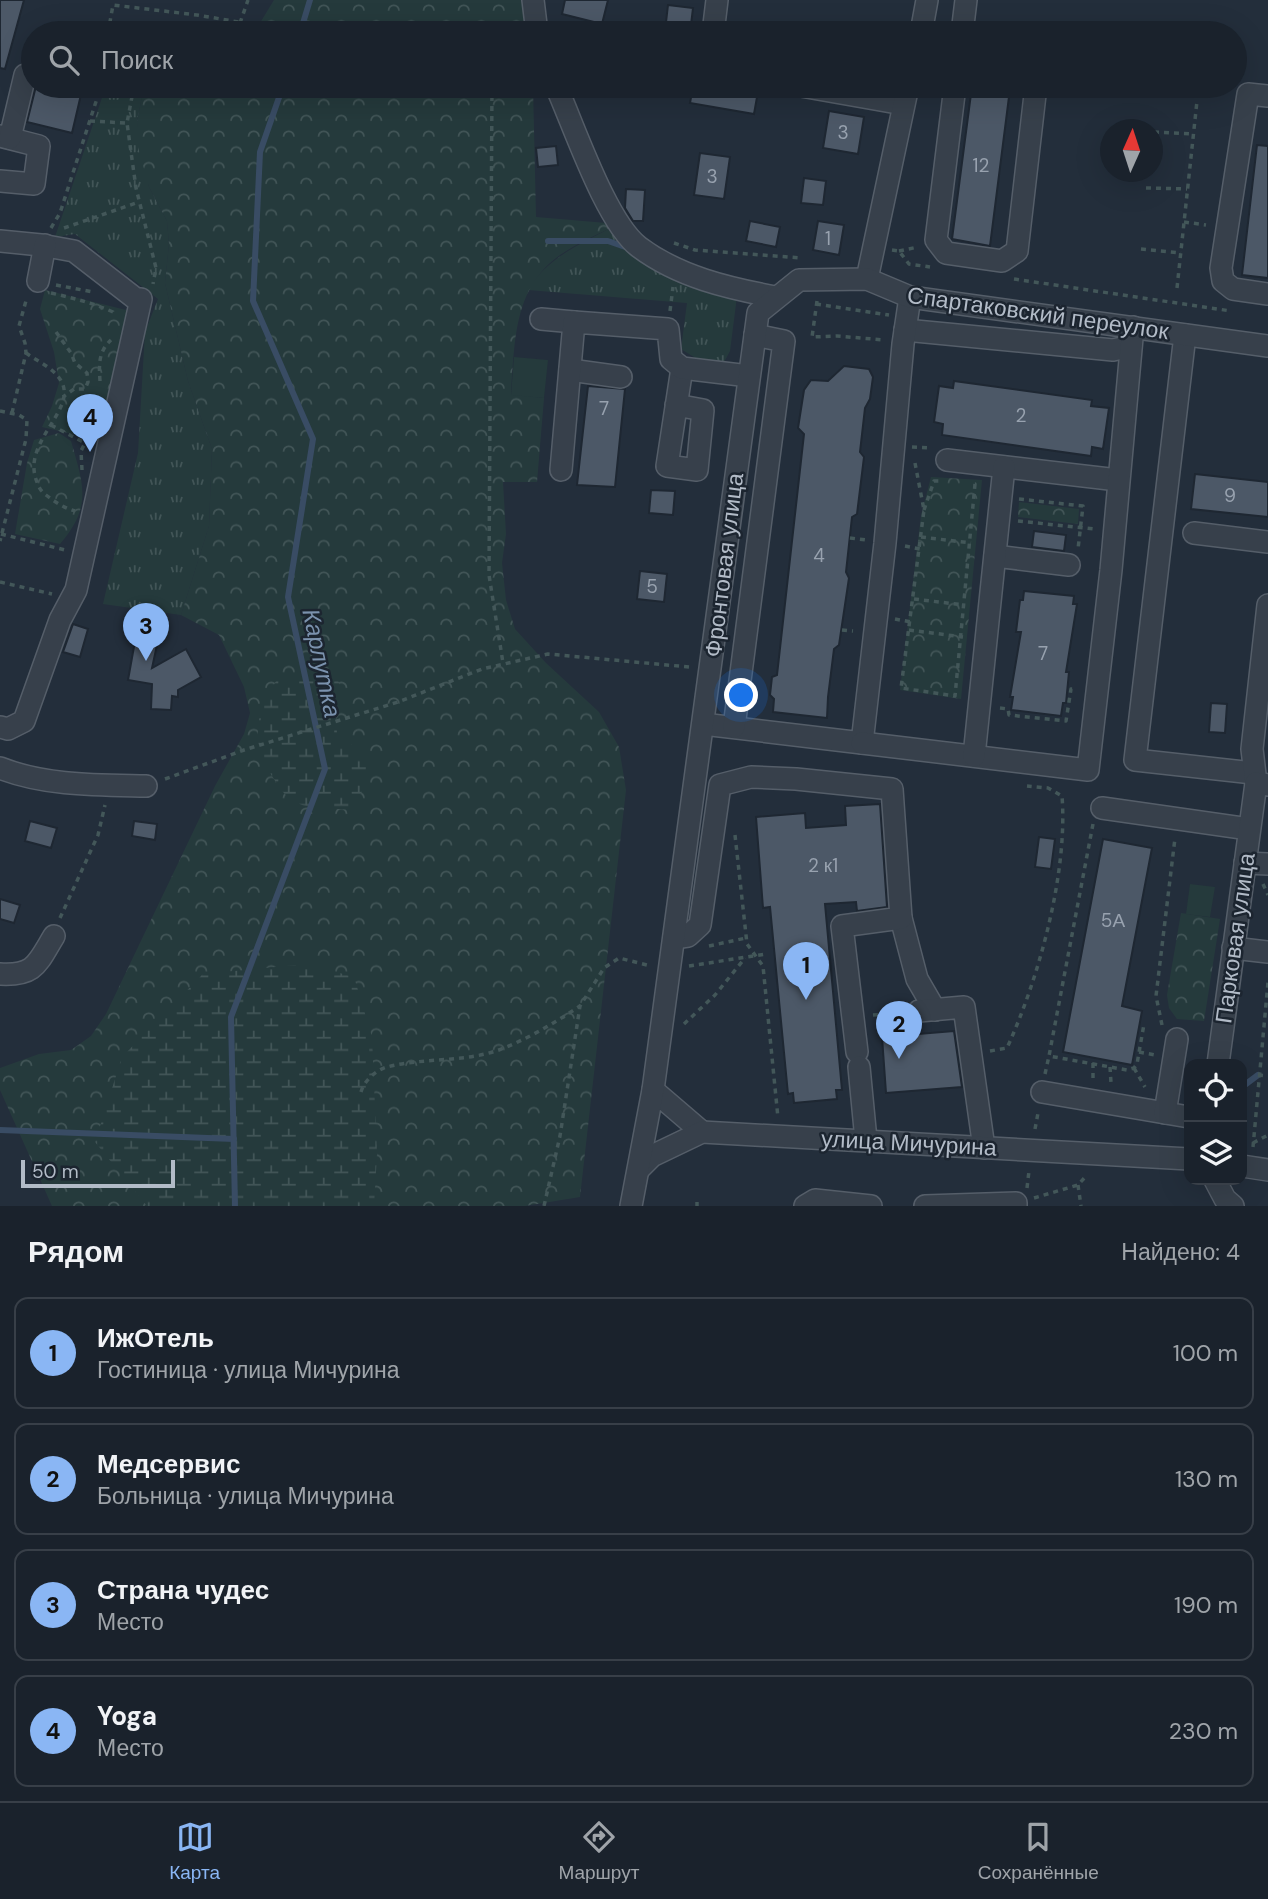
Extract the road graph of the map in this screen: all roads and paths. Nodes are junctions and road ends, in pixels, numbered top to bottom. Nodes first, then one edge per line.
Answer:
1 (248, 0) edge
2 (533, 0) edge
3 (717, 0) edge
4 (927, 0) edge
5 (966, 0) edge
6 (110, 21) edge
7 (229, 21) edge
8 (241, 21) edge
9 (536, 21) edge
10 (714, 21) edge
11 (923, 21) edge
12 (963, 21) edge
13 (21, 87) edge
14 (1268, 96) edge
15 (97, 98) edge
16 (132, 98) edge
17 (492, 98) edge
18 (561, 98) edge
19 (905, 98) edge
20 (954, 98) edge
21 (1034, 98) edge
22 (1197, 101) dead end
23 (90, 121) junction
24 (127, 123) junction
25 (1163, 132) edge
26 (1193, 134) junction
27 (5, 137) edge
28 (0, 181) edge
29 (1146, 188) dead end
30 (1187, 189) junction
31 (140, 202) junction
32 (0, 241) edge
33 (670, 241) dead end
34 (45, 246) junction
35 (874, 248) junction
36 (1142, 249) dead end
37 (1181, 253) junction
38 (812, 258) dead end
39 (675, 268) junction
40 (937, 268) dead end
41 (819, 278) junction
42 (1006, 278) dead end
43 (867, 279) junction
44 (38, 286) junction
45 (1177, 288) dead end
46 (86, 291) dead end
47 (1268, 294) edge
48 (775, 297) junction
49 (910, 297) junction
50 (141, 299) junction
51 (816, 304) junction
52 (1240, 313) dead end
53 (541, 319) dead end
54 (574, 323) junction
55 (895, 329) junction
56 (668, 330) junction
57 (56, 332) dead end
58 (122, 332) junction
59 (755, 335) junction
60 (1185, 335) junction
61 (1132, 336) junction
62 (1268, 346) edge
63 (26, 353) junction
64 (682, 368) junction
65 (570, 370) junction
66 (750, 376) junction
67 (621, 377) dead end
68 (88, 382) junction
69 (63, 397) junction
70 (676, 405) dead end
71 (0, 411) edge
72 (12, 414) junction
73 (51, 425) junction
74 (93, 429) dead end
75 (85, 443) junction
76 (946, 464) junction
77 (1004, 467) junction
78 (561, 470) dead end
79 (83, 474) dead end
80 (1118, 480) junction
81 (961, 483) dead end
82 (1001, 497) junction
83 (924, 510) junction
84 (82, 511) dead end
85 (1014, 521) dead end
86 (1080, 528) junction
87 (1114, 530) junction
88 (1194, 533) dead end
89 (1, 534) edge
90 (921, 537) junction
91 (0, 541) edge
92 (1268, 542) edge
93 (970, 543) junction
94 (84, 555) junction
95 (995, 556) junction
96 (1074, 559) joint
97 (914, 599) junction
98 (964, 605) junction
99 (1268, 606) edge
100 (842, 630) dead end
101 (909, 630) junction
102 (855, 631) dead end
103 (961, 637) junction
104 (503, 664) junction
105 (711, 669) junction
106 (1071, 689) dead end
107 (1007, 709) dead end
108 (703, 724) junction
109 (0, 727) edge
110 (734, 727) junction
111 (862, 743) junction
112 (974, 757) junction
113 (0, 768) edge
114 (1259, 780) edge
115 (695, 782) junction
116 (104, 785) junction
117 (720, 785) junction
118 (1021, 785) dead end
119 (146, 786) joint
120 (1097, 816) joint
121 (1250, 829) junction
122 (734, 831) dead end
123 (1175, 837) dead end
124 (1245, 863) junction
125 (1268, 864) edge
126 (901, 918) junction
127 (54, 936) joint
128 (674, 938) junction
129 (746, 938) junction
130 (698, 948) dead end
131 (1233, 948) junction
132 (1268, 952) edge
133 (766, 954) dead end
134 (755, 955) junction
135 (746, 956) junction
136 (698, 964) dead end
137 (670, 972) junction
138 (0, 974) edge
139 (1268, 982) edge
140 (580, 1006) junction
141 (919, 1011) junction
142 (1266, 1015) edge
143 (854, 1017) junction
144 (1144, 1024) dead end
145 (677, 1030) dead end
146 (1170, 1034) joint
147 (1139, 1052) junction
148 (971, 1056) junction
149 (1161, 1056) dead end
150 (1219, 1059) edge
151 (1093, 1063) junction
152 (1110, 1067) junction
153 (1134, 1068) junction
154 (1258, 1075) junction
155 (1268, 1076) edge
156 (1111, 1083) junction
157 (1121, 1084) dead end
158 (1138, 1086) dead end
159 (653, 1090) junction
160 (361, 1091) dead end
161 (1042, 1092) dead end
162 (1165, 1113) junction
163 (1184, 1116) edge
164 (702, 1132) junction
165 (1268, 1135) edge
166 (780, 1136) junction
167 (866, 1140) junction
168 (1253, 1143) junction
169 (984, 1148) junction
170 (1105, 1154) junction
171 (1184, 1159) edge
172 (1247, 1159) edge
173 (640, 1168) junction
174 (1268, 1170) edge
175 (1078, 1185) junction
176 (1218, 1185) edge
177 (1016, 1205) edge
178 (544, 1206) edge
179 (631, 1206) edge
180 (806, 1206) edge
181 (871, 1206) edge
182 (925, 1206) edge
183 (1081, 1206) edge
184 (1233, 1206) edge

1 - 8 path
2 - 9 street
3 - 10 street
4 - 11 street
5 - 12 street
6 - 7 path
13 - 27 street
14 - 47 street
15 - 23 path
16 - 24 path
17 - 104 path
18 - 39 street
19 - 35 street
20 - 21 street
22 - 26 path
23 - 24 path
23 - 31 path
24 - 31 path
25 - 26 path
26 - 30 path
27 - 28 street
29 - 30 path
30 - 37 path
31 - 50 path
32 - 34 street
33 - 38 path
34 - 44 street
34 - 50 street
35 - 40 path
35 - 43 street
36 - 37 path
37 - 45 path
39 - 48 street
39 - 56 path
41 - 43 street, Спартаковский переулок
41 - 48 street, Спартаковский переулок
41 - 51 path
42 - 52 path
43 - 49 street, Спартаковский переулок
44 - 46 path
44 - 58 path
44 - 63 path
48 - 59 street, Фронтовая улица
49 - 55 street
49 - 61 street, Спартаковский переулок
50 - 58 street
51 - 55 path
51 - 55 path
53 - 54 street
54 - 56 street
54 - 65 street
55 - 61 street
55 - 111 street
56 - 64 street
57 - 68 path
58 - 68 path
58 - 94 street
59 - 66 street, Фронтовая улица
59 - 110 street
60 - 61 street, Спартаковский переулок
60 - 62 street, Спартаковский переулок
60 - 114 street
61 - 80 street
63 - 69 path
63 - 72 path
64 - 66 street
64 - 70 street
65 - 67 street
65 - 78 street
66 - 105 street, Фронтовая улица
68 - 69 path
69 - 73 path
71 - 72 path
72 - 89 path
73 - 75 path
73 - 84 path
74 - 75 path
75 - 79 path
76 - 77 street
76 - 83 path
76 - 83 path
77 - 80 street
77 - 82 street
80 - 87 street
81 - 93 path
82 - 86 path
82 - 95 street
83 - 90 path
85 - 86 path
86 - 87 path
86 - 96 path
87 - 112 street
88 - 92 street
89 - 91 path
89 - 94 path
90 - 93 path
90 - 97 path
93 - 98 path
94 - 109 street
95 - 96 street
95 - 112 street
97 - 98 path
97 - 101 path
98 - 103 path
99 - 114 street, Парковая улица
100 - 102 path
101 - 103 path
101 - 103 path
104 - 105 path
104 - 119 path
105 - 108 street, Фронтовая улица
106 - 107 path
108 - 110 street
108 - 115 street, Фронтовая улица
110 - 111 street
111 - 112 street
113 - 116 street
114 - 121 street, Парковая улица
115 - 117 street
115 - 128 street, Фронтовая улица
116 - 119 street
116 - 127 path
117 - 126 street
117 - 128 street
118 - 148 path
120 - 121 street
120 - 151 path
121 - 124 street, Парковая улица
122 - 129 path
123 - 146 path
124 - 125 street
124 - 131 street, Парковая улица
126 - 141 street
126 - 143 street
127 - 138 street
128 - 137 street, Фронтовая улица
129 - 130 path
129 - 134 path
131 - 132 street
131 - 150 street, Парковая улица
133 - 134 path
134 - 135 path
134 - 166 path
135 - 136 path
135 - 145 path
137 - 140 path
137 - 159 street, Фронтовая улица
139 - 142 path
140 - 160 path
140 - 178 path
141 - 143 path
141 - 148 street
142 - 154 path
143 - 167 street
144 - 147 path
146 - 162 street
147 - 149 path
147 - 153 path
148 - 169 street
151 - 152 path
151 - 156 path
152 - 153 path
152 - 156 path
153 - 158 path
154 - 155 path
154 - 168 path
156 - 157 path
159 - 164 street
159 - 173 street, Фронтовая улица
161 - 162 street
162 - 163 street
164 - 166 street, улица Мичурина
164 - 173 street, улица Мичурина
165 - 168 path
166 - 167 street, улица Мичурина
167 - 169 street, улица Мичурина
168 - 172 path
169 - 170 street, улица Мичурина
170 - 171 street, улица Мичурина
170 - 175 path
172 - 174 street
173 - 179 street, Фронтовая улица
175 - 177 path
175 - 183 path
176 - 184 street
177 - 182 street
180 - 181 street

